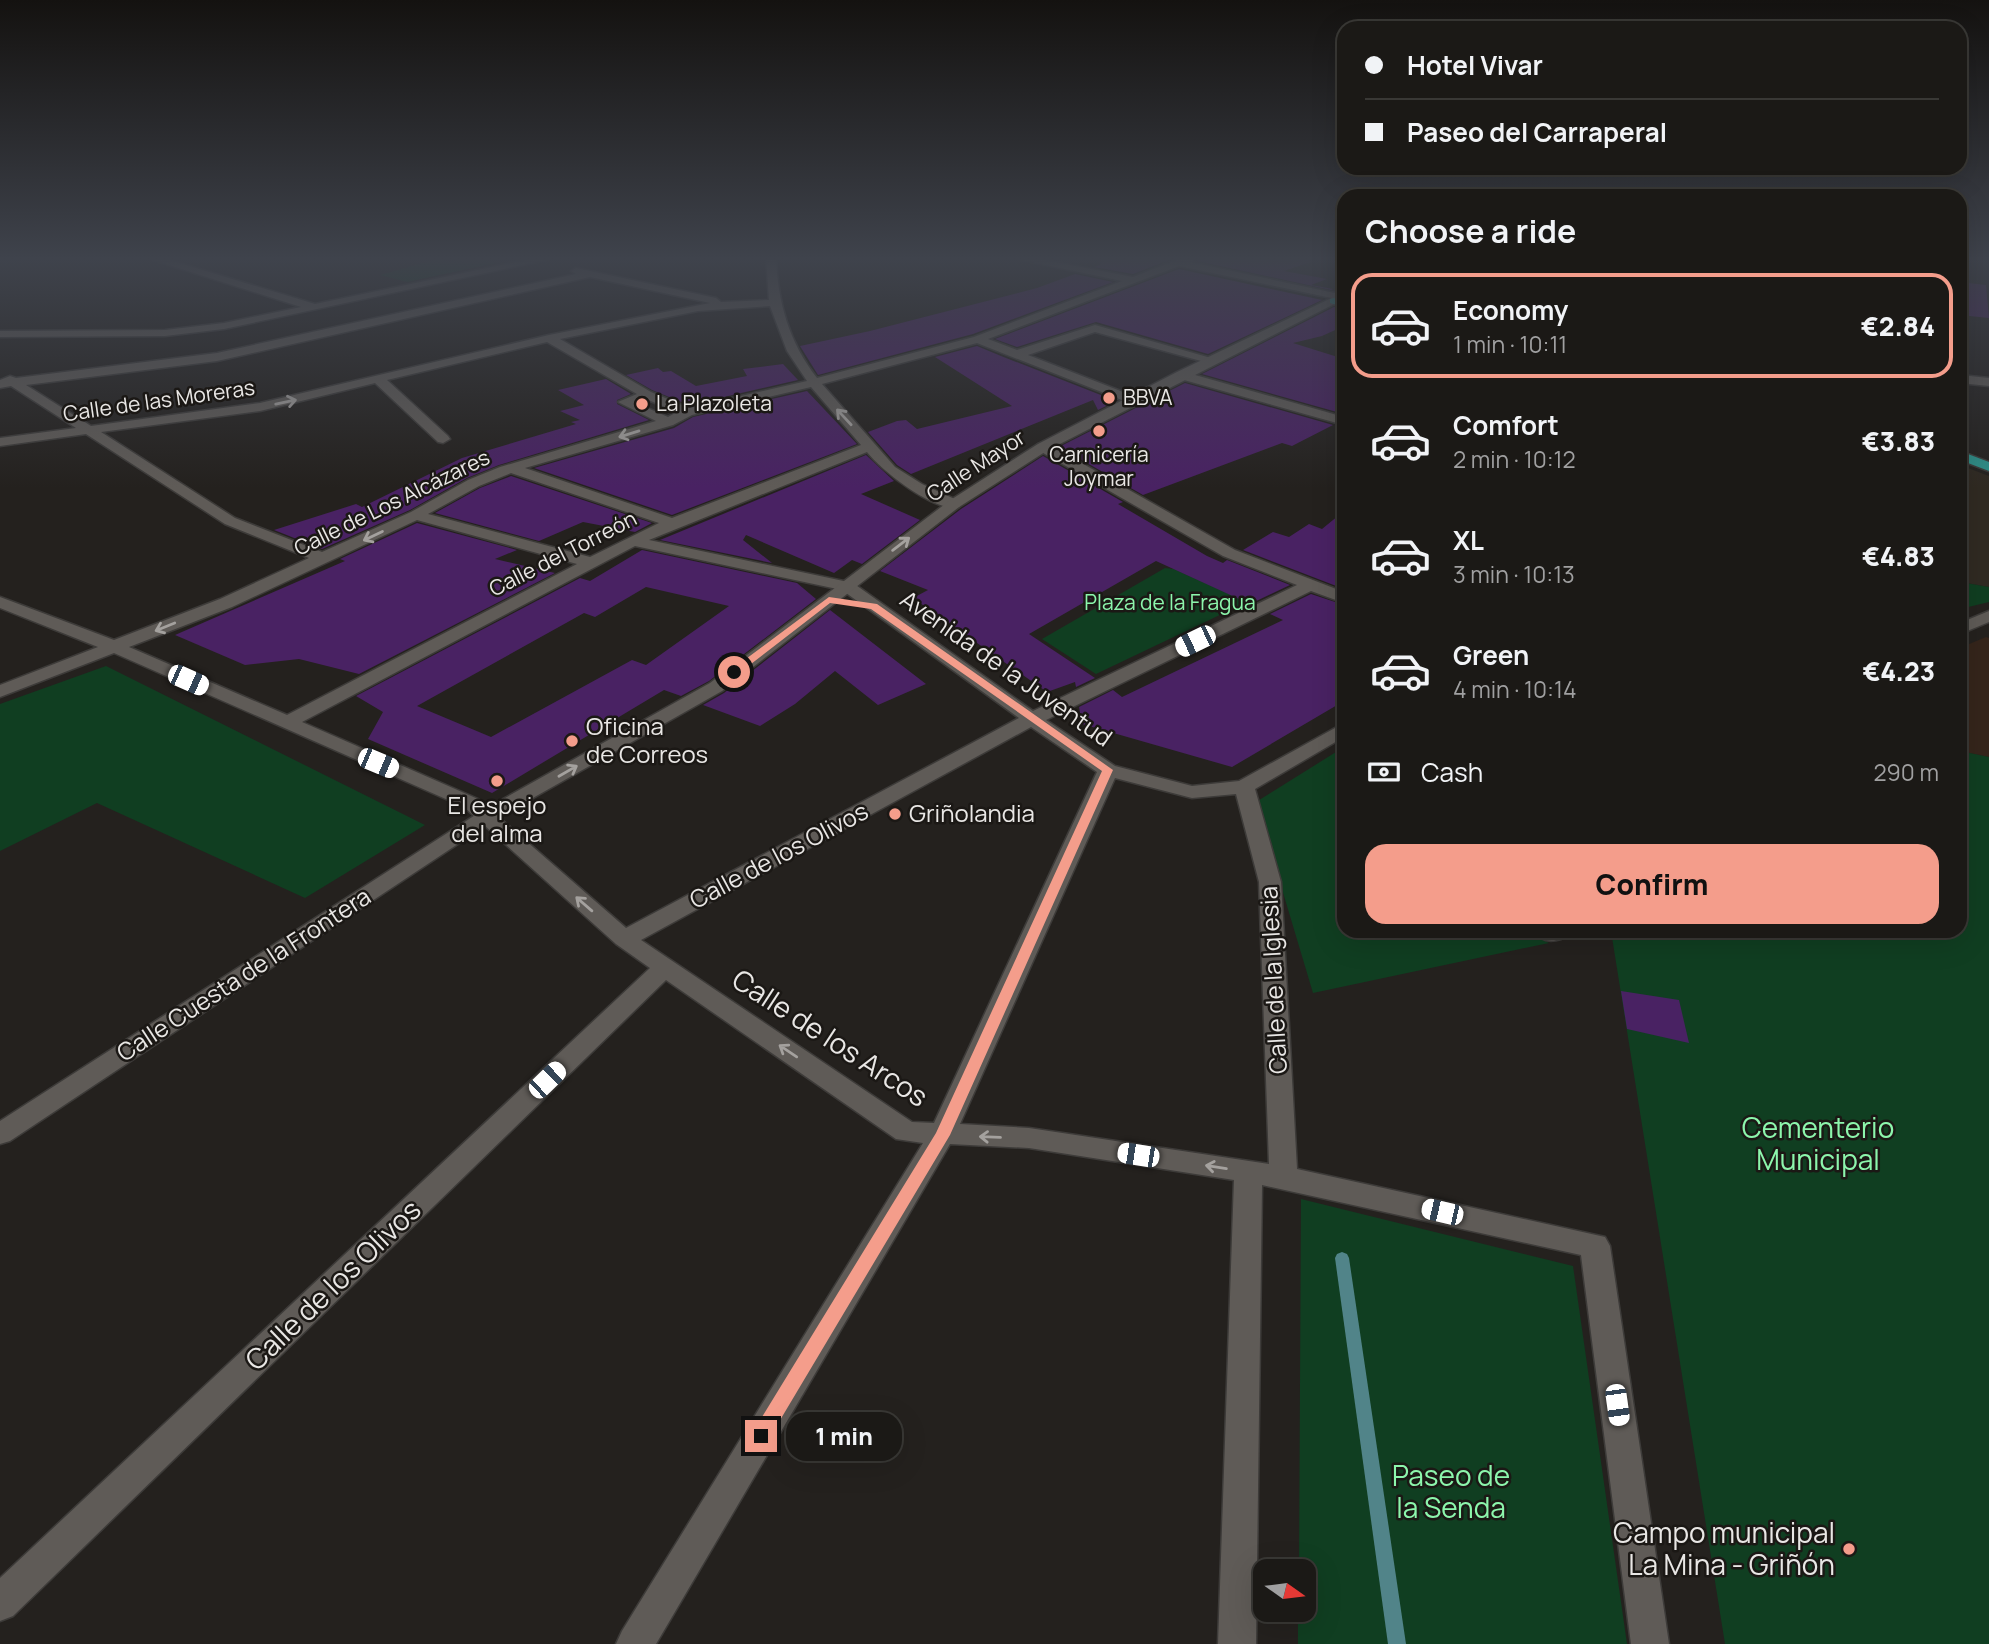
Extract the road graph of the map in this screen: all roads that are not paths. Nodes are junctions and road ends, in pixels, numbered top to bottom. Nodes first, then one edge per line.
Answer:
1 (317, 335) edge
2 (566, 335) edge
3 (786, 335) edge
4 (989, 335) edge
5 (1075, 335) edge
6 (1120, 335) edge
7 (1266, 335) edge
8 (549, 338) junction
9 (978, 339) junction
10 (1015, 355) junction
11 (1213, 360) junction
12 (0, 373) edge
13 (1181, 375) junction
14 (379, 380) junction
15 (1967, 380) edge
16 (1989, 382) edge
17 (7, 383) edge
18 (812, 383) junction
19 (647, 395) junction
20 (1136, 398) junction
21 (688, 412) junction
22 (1337, 419) edge
23 (668, 422) junction
24 (89, 430) junction
25 (443, 439) dead end
26 (0, 442) edge
27 (871, 446) junction
28 (1043, 447) junction
29 (1967, 459) edge
30 (1989, 467) edge
31 (513, 469) junction
32 (954, 504) junction
33 (416, 515) junction
34 (672, 523) junction
35 (633, 541) junction
36 (326, 559) junction
37 (589, 562) junction
38 (1310, 585) junction
39 (846, 586) junction
40 (1337, 595) edge
41 (829, 600) junction
42 (0, 602) edge
43 (873, 606) junction
44 (1989, 616) edge
45 (1967, 626) edge
46 (115, 647) junction
47 (0, 691) edge
48 (1032, 719) junction
49 (286, 723) junction
50 (1337, 733) edge
51 (1108, 770) junction
52 (1244, 787) junction
53 (487, 817) junction
54 (624, 939) junction
55 (664, 967) junction
56 (0, 1134) edge
57 (942, 1135) junction
58 (1248, 1172) junction
59 (1283, 1177) junction
60 (0, 1603) edge
61 (635, 1644) edge
62 (1237, 1644) edge
63 (1650, 1644) edge

1 - 17 street
2 - 8 street, Calle de las Moreras
3 - 18 street
4 - 9 street, Calle de Los Alcázares
5 - 10 street
6 - 11 street
7 - 11 street
8 - 14 street, Calle de las Moreras
8 - 19 street
9 - 10 street
9 - 18 street, Calle de Los Alcázares
10 - 20 street
11 - 13 street, Calle Mayor
12 - 17 street
13 - 20 street, Calle Mayor
13 - 22 street
24 -> 14 street, Calle de las Moreras
14 - 25 street
15 - 16 street
17 - 24 street
18 - 21 street, Calle de Los Alcázares
27 -> 18 street
19 - 21 street
19 - 23 street
20 - 28 street, Calle Mayor
21 - 23 street, Calle de Los Alcázares
23 -> 31 street, Calle de Los Alcázares
24 - 26 street, Calle de las Moreras
24 - 36 street
27 - 32 street
27 - 34 street, Calle del Torreón
28 - 32 street, Calle Mayor
28 - 38 street
29 - 30 main road
31 - 33 street, Calle de Los Alcázares
31 - 34 street
39 -> 32 street, Calle Mayor
33 -> 36 street, Calle de Los Alcázares
33 - 37 street
34 - 35 street, Calle del Torreón
35 - 37 street, Calle del Torreón
35 - 39 street
36 -> 46 street, Calle de Los Alcázares
37 - 49 street, Calle del Torreón
38 - 40 street
38 - 48 street, Calle de los Olivos
39 - 41 street, Calle Mayor
39 - 43 street, Avenida de la Juventud
41 - 43 street, Avenida de la Juventud
53 -> 41 street, Calle Cuesta de la Frontera
42 - 46 street, Calle de los Arcos
43 - 48 street, Avenida de la Juventud
44 - 45 street
46 - 47 street, Calle de Los Alcázares
46 - 49 street, Calle de los Arcos
48 - 51 street, Avenida de la Juventud
48 - 54 street, Calle de los Olivos
49 - 53 street, Calle de los Arcos
50 - 52 street, Avenida de la Juventud
51 - 52 street, Avenida de la Juventud
51 - 57 street
52 - 59 street, Calle de la Iglesia
54 -> 53 street, Calle de los Arcos
53 - 56 street, Calle Cuesta de la Frontera
54 - 55 street, Calle de los Arcos
57 -> 55 street, Calle de los Arcos
55 - 60 street, Calle de los Olivos
58 -> 57 street, Calle de los Arcos
57 - 61 street
58 - 59 street, Calle de los Arcos
58 - 62 street
59 - 63 street, Calle de los Arcos

